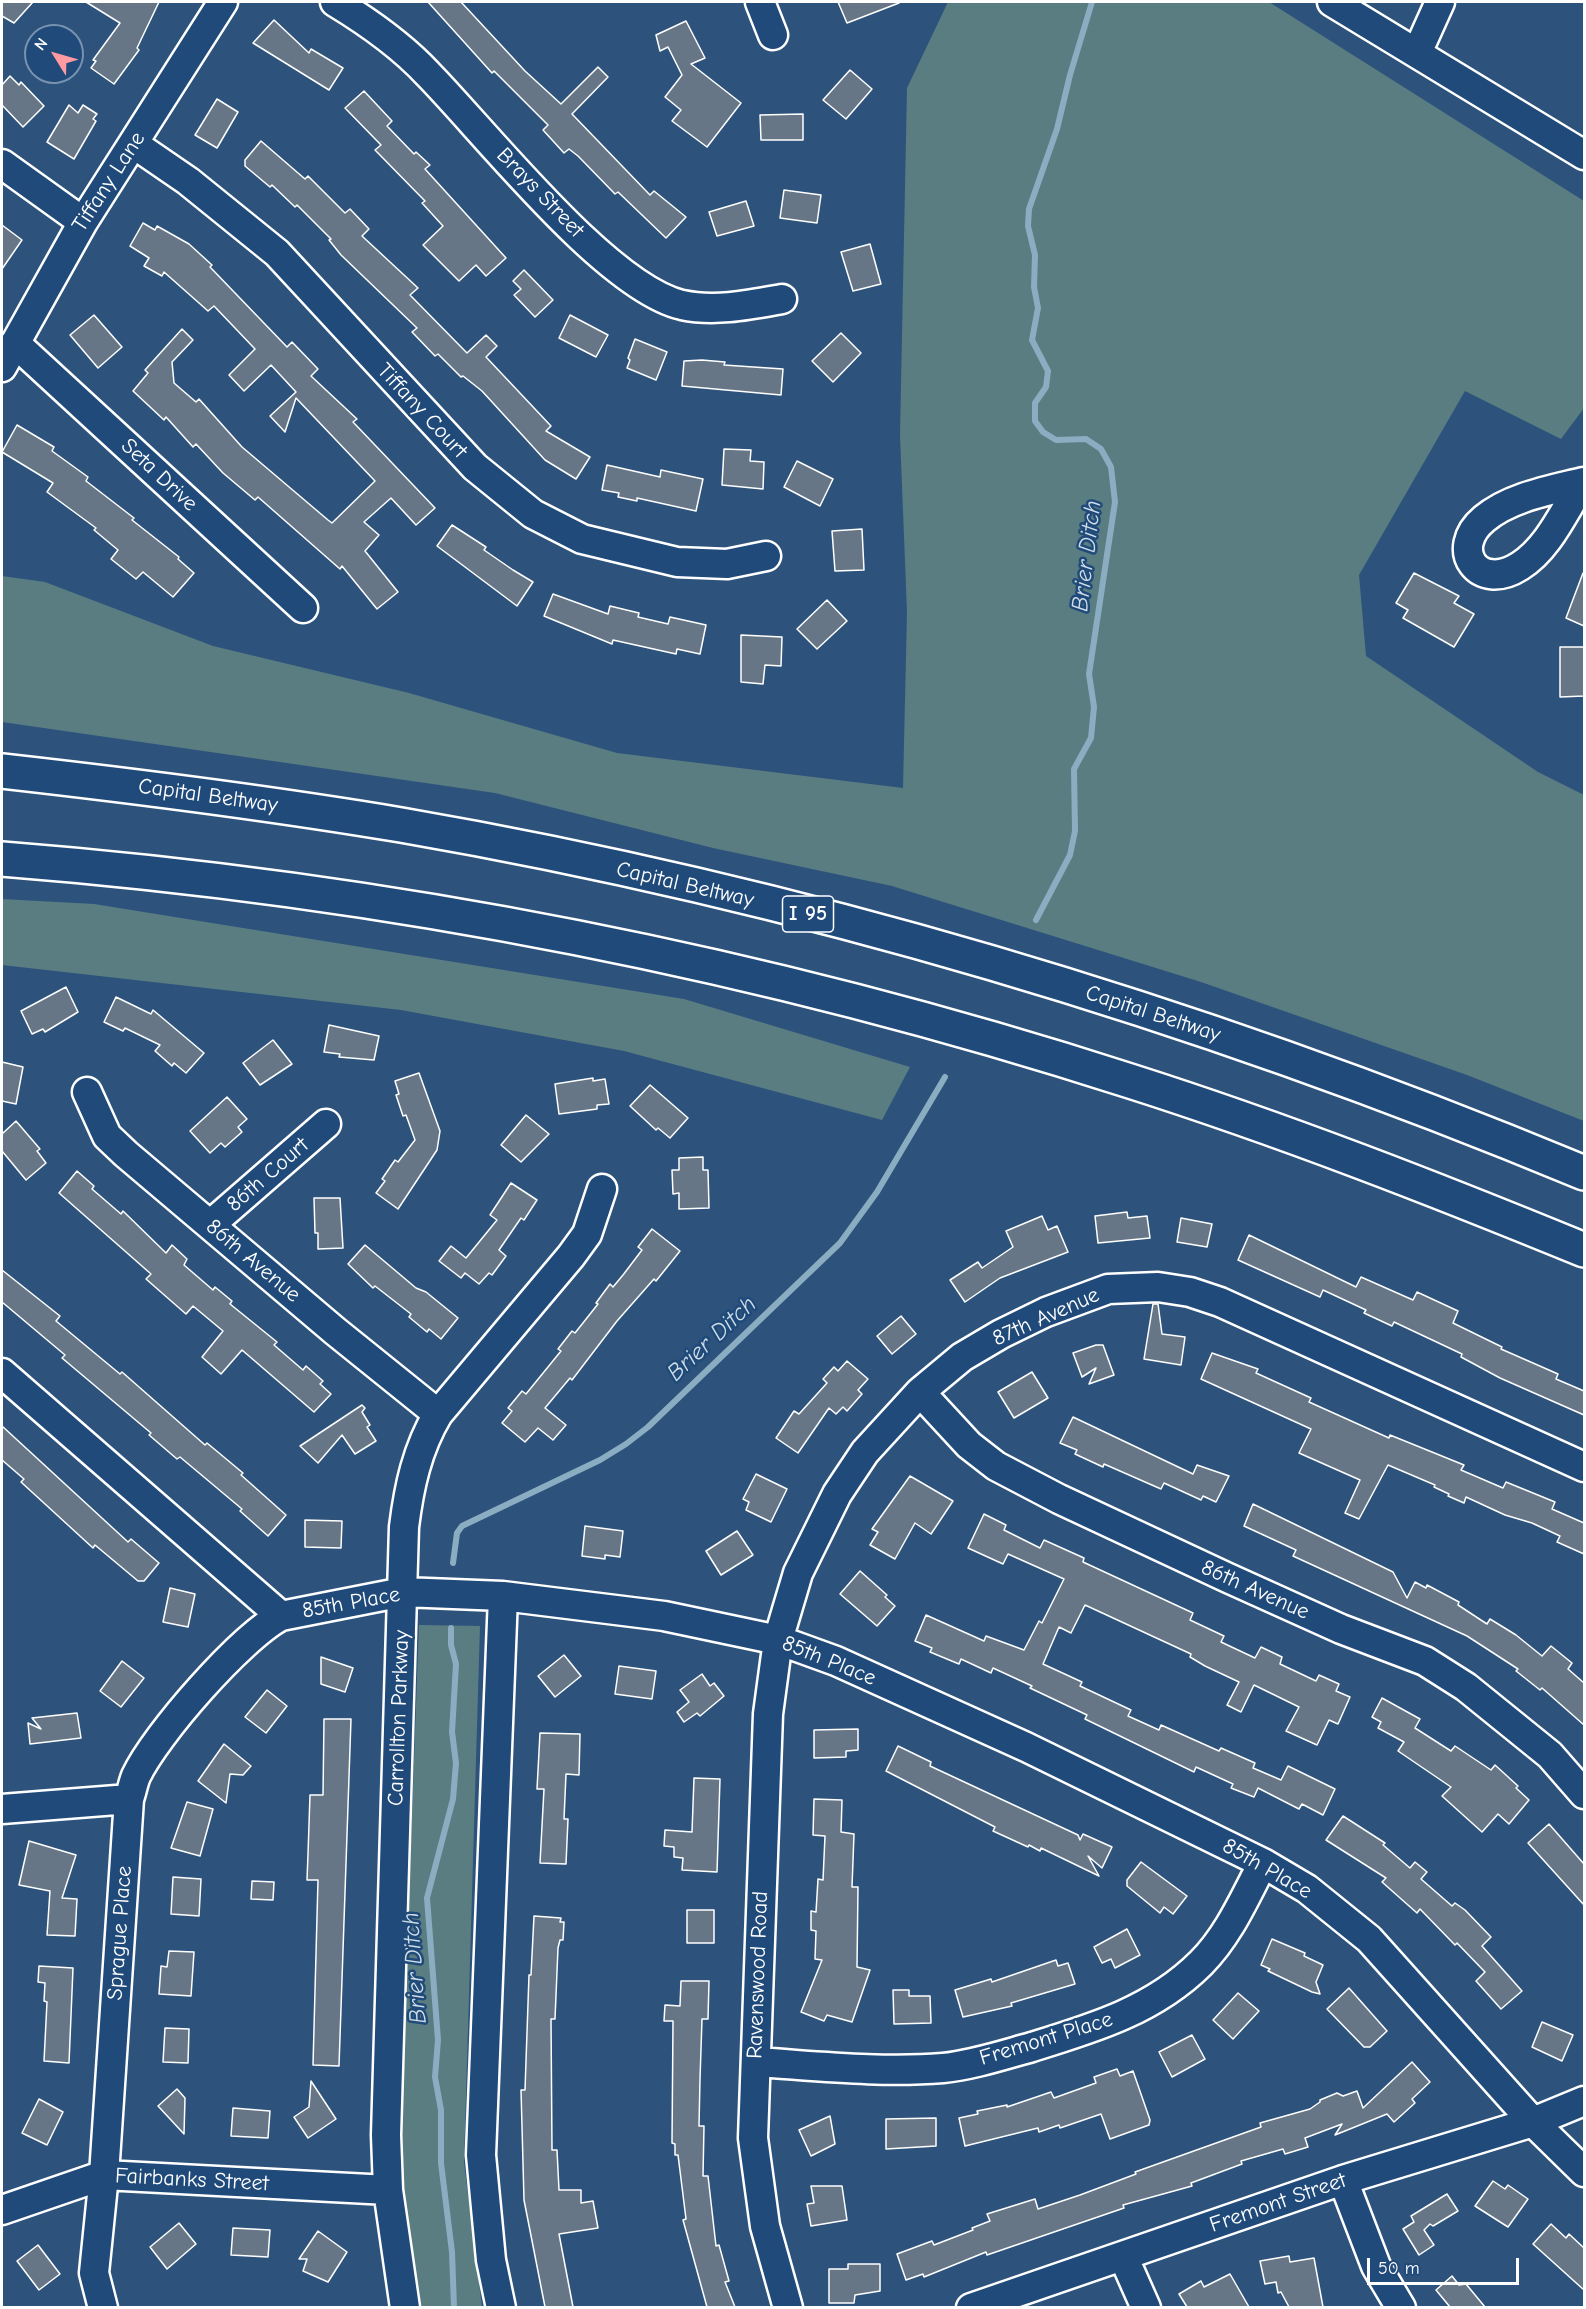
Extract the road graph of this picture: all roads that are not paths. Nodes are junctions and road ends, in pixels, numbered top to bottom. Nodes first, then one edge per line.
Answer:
1 (223, 2) edge
2 (335, 2) edge
3 (760, 2) edge
4 (1332, 2) edge
5 (1440, 2) edge
6 (773, 35) dead end
7 (1417, 53) junction
8 (134, 144) junction
9 (1584, 155) edge
10 (2, 164) edge
11 (82, 222) junction
12 (782, 299) dead end
13 (8, 355) edge
14 (766, 556) dead end
15 (303, 608) dead end
16 (2, 771) edge
17 (2, 859) edge
18 (87, 1092) dead end
19 (326, 1124) dead end
20 (1584, 1173) edge
21 (602, 1189) dead end
22 (210, 1225) junction
23 (1584, 1250) edge
24 (2, 1373) edge
25 (920, 1392) junction
26 (438, 1414) junction
27 (1584, 1467) edge
28 (403, 1592) junction
29 (502, 1596) junction
30 (281, 1616) junction
31 (778, 1640) junction
32 (1584, 1794) edge
33 (129, 1799) junction
34 (2, 1809) edge
35 (1263, 1863) junction
36 (756, 2062) junction
37 (1584, 2101) edge
38 (1533, 2122) junction
39 (1584, 2172) edge
40 (104, 2175) junction
41 (1344, 2180) junction
42 (388, 2190) junction
43 (2, 2210) edge
44 (1123, 2256) junction
45 (103, 2307) edge
46 (405, 2307) edge
47 (501, 2307) edge
48 (788, 2307) edge
49 (971, 2307) edge
50 (1146, 2307) edge
51 (1401, 2307) edge

1 - 8 street, Tiffany Lane
2 - 12 street, Brays Street
3 - 6 street
4 - 7 street
5 - 7 street
7 - 9 street
8 - 11 street, Tiffany Lane
8 - 14 street, Tiffany Court
10 - 11 street
11 - 13 street, Tiffany Lane
13 - 15 street, Seta Drive
16 - 20 highway, Capital Beltway / I 95
17 - 23 highway
18 - 22 street, 86th Avenue
19 - 22 street, 86th Court
21 - 26 street, Carrollton Parkway
22 - 26 street, 86th Avenue
24 - 30 street, 85th Place
25 - 27 street, 87th Avenue
25 - 31 street, 87th Avenue
25 - 32 street, 86th Avenue
26 - 28 street, Carrollton Parkway
28 - 29 street, 85th Place
28 - 30 street, 85th Place
28 - 42 street, Carrollton Parkway
29 - 31 street, 85th Place
29 - 47 street
30 - 33 street, Sprague Place
31 - 35 street, 85th Place
31 - 36 street, Ravenswood Road
33 - 34 street
33 - 40 street, Sprague Place
35 - 36 street, Fremont Place
35 - 38 street, 85th Place
36 - 48 street, Ravenswood Road
37 - 38 street, Fremont Street
38 - 39 street, 85th Place
38 - 41 street, Fremont Street
40 - 42 street, Fairbanks Street
40 - 43 street, Fairbanks Street
40 - 45 street, Sprague Place
41 - 44 street, Fremont Street
41 - 51 street
42 - 46 street, Carrollton Parkway
44 - 49 street, Fremont Street
44 - 50 street

